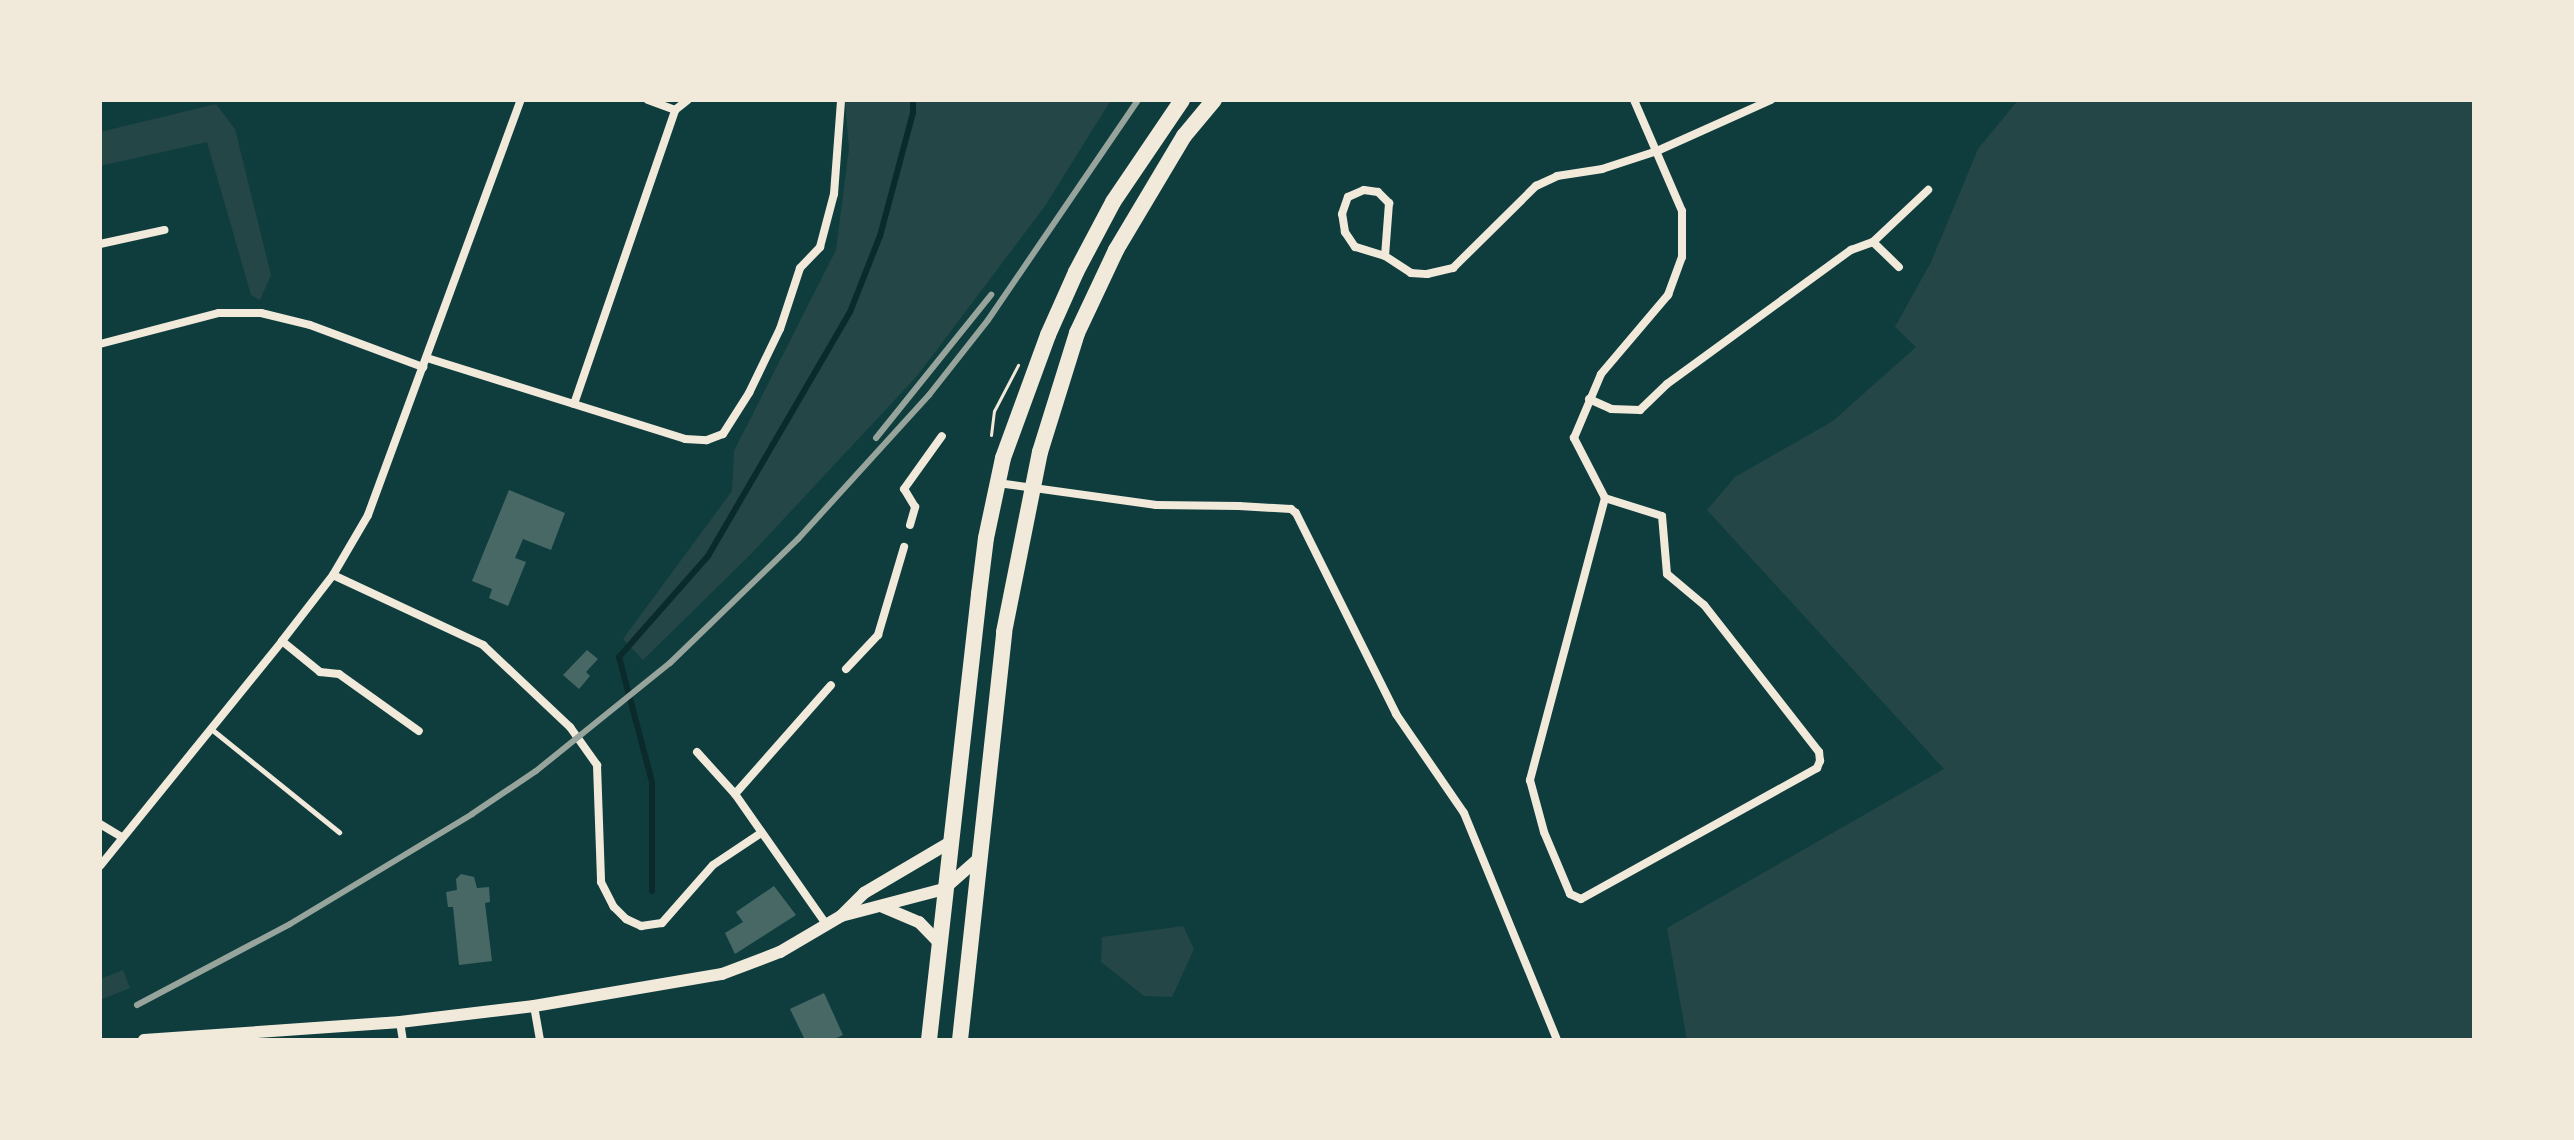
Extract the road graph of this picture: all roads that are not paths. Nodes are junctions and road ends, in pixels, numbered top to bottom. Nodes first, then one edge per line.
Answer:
1 (521, 100) edge
2 (648, 100) edge
3 (688, 100) edge
4 (841, 100) edge
5 (1182, 100) edge
6 (1214, 100) edge
7 (1634, 100) edge
8 (1771, 100) edge
9 (675, 110) junction
10 (1657, 151) junction
11 (1928, 190) dead end
12 (164, 230) dead end
13 (1873, 242) junction
14 (100, 244) edge
15 (1385, 256) junction
16 (1899, 267) dead end
17 (100, 344) edge
18 (427, 358) junction
19 (423, 367) junction
20 (1589, 399) junction
21 (574, 404) junction
22 (942, 436) dead end
23 (997, 483) junction
24 (1032, 489) junction
25 (1605, 498) junction
26 (910, 525) dead end
27 (904, 547) dead end
28 (333, 575) junction
29 (282, 641) junction
30 (846, 669) dead end
31 (831, 685) dead end
32 (209, 727) junction
33 (419, 731) dead end
34 (697, 752) dead end
35 (735, 794) junction
36 (100, 824) edge
37 (339, 832) dead end
38 (761, 833) junction
39 (122, 837) junction
40 (949, 843) junction
41 (978, 859) junction
42 (100, 866) edge
43 (944, 889) junction
44 (880, 907) junction
45 (841, 916) junction
46 (826, 924) junction
47 (939, 943) junction
48 (534, 1006) junction
49 (400, 1022) junction
50 (144, 1040) edge
51 (403, 1040) edge
52 (540, 1040) edge
53 (929, 1040) edge
54 (960, 1040) edge
55 (1557, 1040) edge

1 - 18 street
2 - 9 street
3 - 9 street
4 - 21 street
5 - 23 main road
6 - 24 main road
7 - 10 street
8 - 10 street
9 - 21 street
10 - 15 street
10 - 20 street
11 - 13 street
12 - 14 street
13 - 16 street
13 - 20 street
15 - 15 street
17 - 19 street
18 - 19 street
18 - 21 street
19 - 28 street
20 - 25 street
22 - 26 street
23 - 24 street
23 - 40 main road
24 - 41 main road
24 - 55 street
25 - 25 street
27 - 30 street
28 - 29 street
28 - 38 street
29 - 32 street
29 - 33 street
31 - 35 street
32 - 37 lane
32 - 39 street
34 - 35 street
35 - 38 street
36 - 39 street
38 - 46 street
39 - 42 street
40 - 43 main road
40 - 45 street
41 - 43 street
41 - 54 main road
43 - 44 street
43 - 47 main road
44 - 45 street
44 - 47 street
45 - 46 street
46 - 48 street
47 - 53 main road
48 - 49 street
48 - 52 street
49 - 50 street
49 - 51 street

